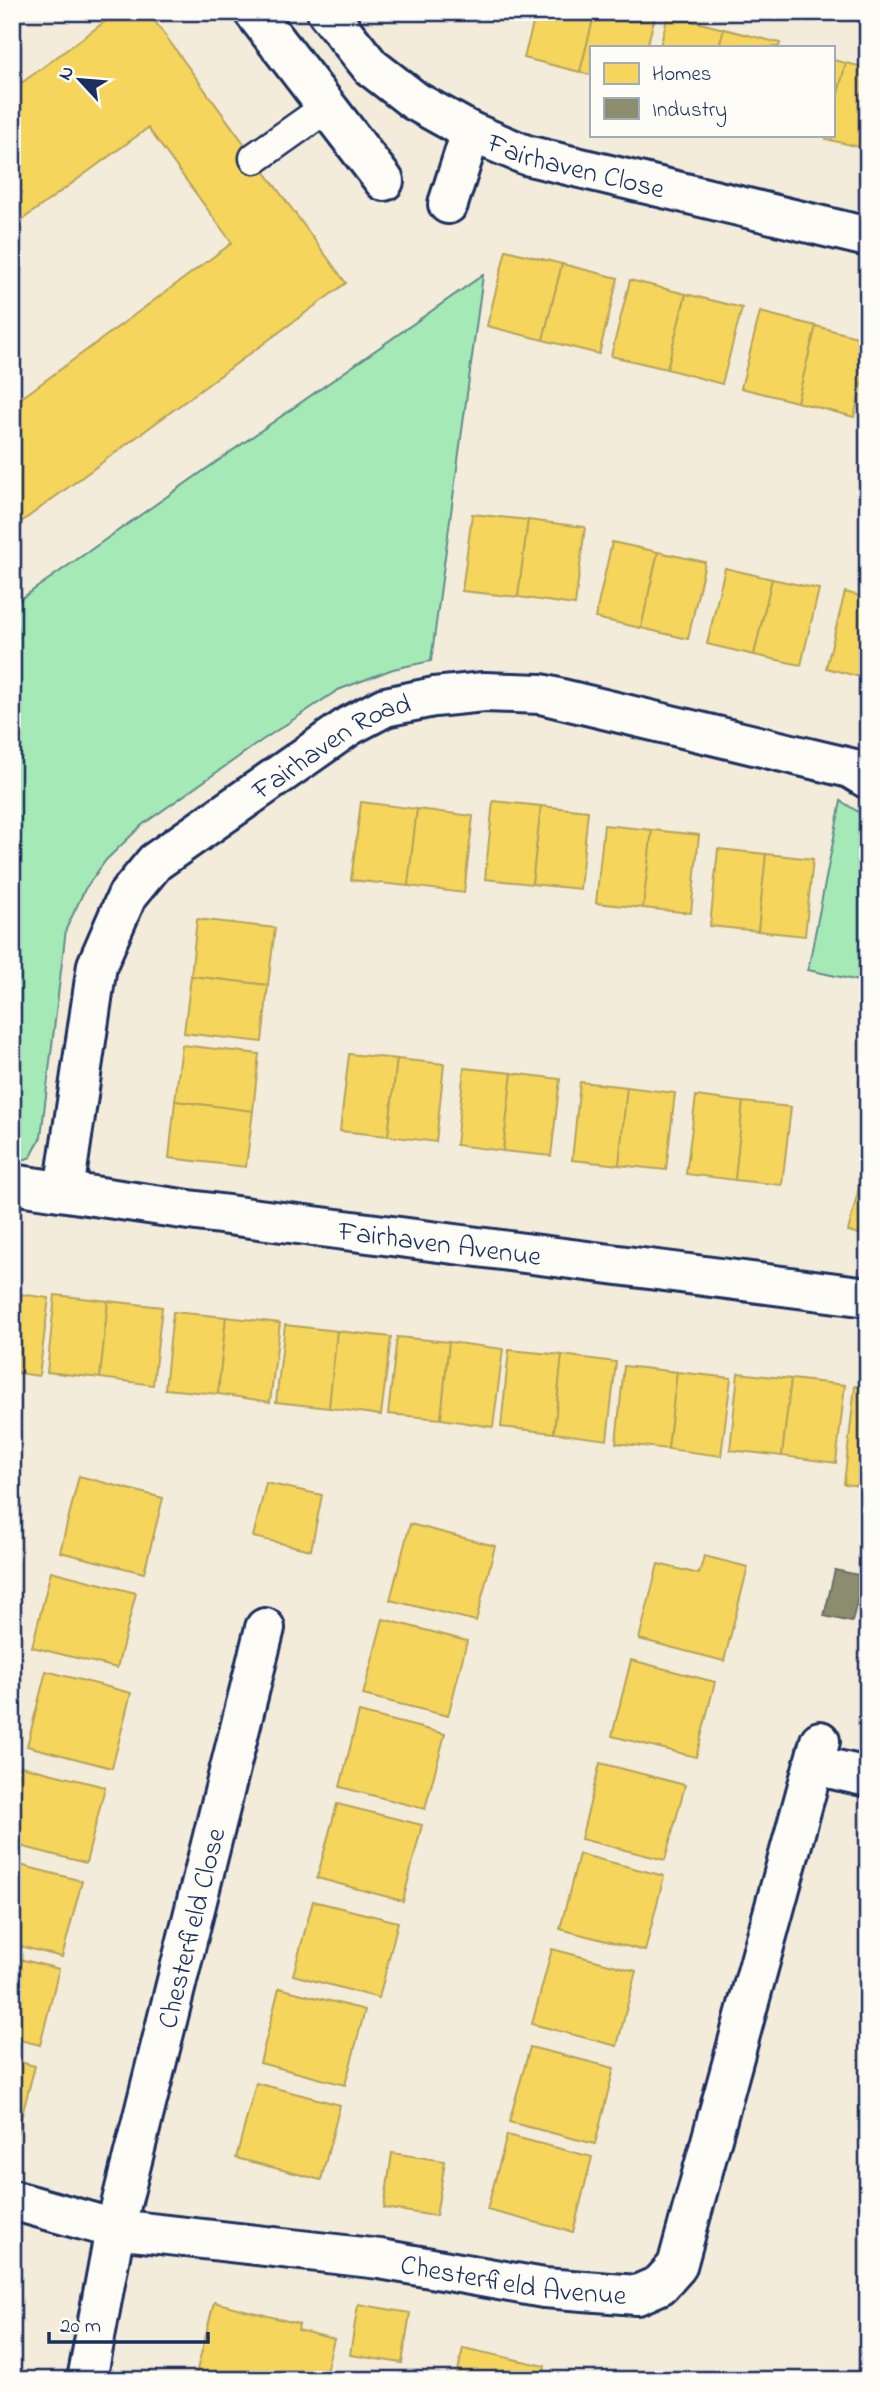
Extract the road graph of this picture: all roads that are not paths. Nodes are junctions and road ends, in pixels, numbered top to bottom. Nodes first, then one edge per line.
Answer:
1 (254, 12) edge
2 (327, 12) edge
3 (327, 107) junction
4 (471, 132) junction
5 (255, 158) dead end
6 (384, 181) dead end
7 (448, 204) dead end
8 (868, 237) edge
9 (868, 779) edge
10 (12, 1184) edge
11 (64, 1191) junction
12 (868, 1297) edge
13 (265, 1628) dead end
14 (868, 1777) edge
15 (12, 2200) edge
16 (115, 2229) junction
17 (87, 2380) edge

1 - 3 street
2 - 4 street, Fairhaven Close
3 - 5 lane
3 - 6 street
4 - 7 street
4 - 8 street, Fairhaven Close
9 - 11 street, Fairhaven Road
10 - 11 street, Fairhaven Avenue
11 - 12 street, Fairhaven Avenue
13 - 16 street, Chesterfield Close
14 - 16 street, Chesterfield Avenue
15 - 16 street, Chesterfield Avenue
16 - 17 street, Chesterfield Close

